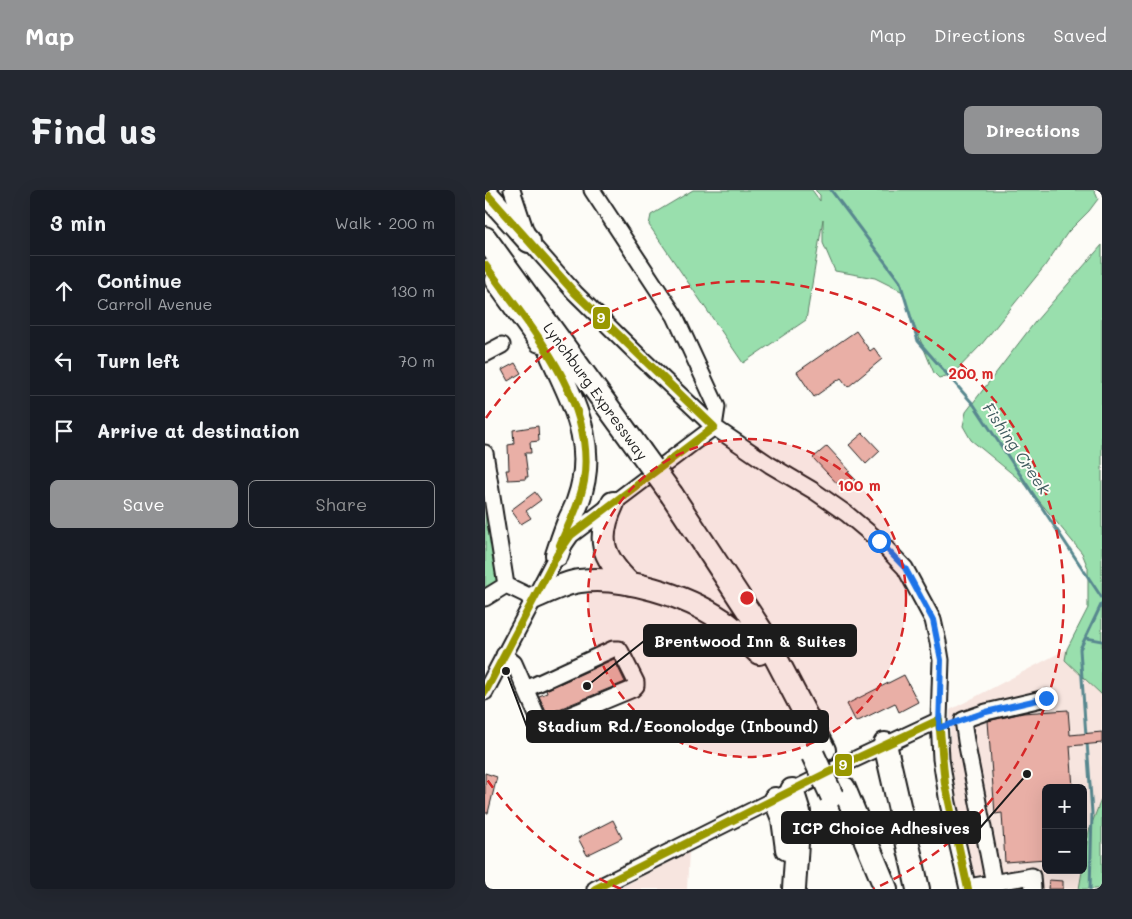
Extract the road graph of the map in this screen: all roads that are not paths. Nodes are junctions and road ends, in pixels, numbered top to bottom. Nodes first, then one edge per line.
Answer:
1 (512, 190) edge
2 (592, 190) edge
3 (485, 192) edge
4 (485, 238) edge
5 (529, 241) junction
6 (485, 265) edge
7 (502, 345) dead end
8 (485, 354) edge
9 (552, 356) junction
10 (714, 427) junction
11 (485, 453) edge
12 (634, 455) junction
13 (488, 492) edge
14 (666, 499) junction
15 (613, 503) junction
16 (557, 555) junction
17 (630, 584) junction
18 (507, 585) junction
19 (485, 598) edge
20 (533, 598) junction
21 (759, 653) junction
22 (504, 655) junction
23 (525, 689) junction
24 (485, 692) edge
25 (1046, 698) dead end
26 (963, 720) junction
27 (939, 724) junction
28 (885, 744) junction
29 (819, 752) junction
30 (838, 792) junction
31 (783, 795) junction
32 (994, 886) edge
33 (968, 888) edge
34 (595, 889) edge
35 (784, 889) edge
36 (794, 889) edge
37 (870, 889) edge
38 (886, 889) edge
39 (918, 889) edge
40 (1033, 889) edge

1 - 5 street
2 - 10 street
3 - 5 highway
4 - 12 highway, Lynchburg Expressway
5 - 10 street
6 - 9 highway, Lynchburg Expressway
7 - 8 street
9 - 12 highway, Lynchburg Expressway
9 - 16 highway
10 - 15 street
10 - 27 street
11 - 13 street
12 - 14 highway, Lynchburg Expressway
13 - 18 street
14 - 21 highway, Lynchburg Expressway
14 - 29 highway, Lynchburg Expressway
15 - 16 street
15 - 17 highway
16 - 20 street
17 - 20 highway
17 - 21 highway
18 - 19 street
18 - 20 street
20 - 22 street
21 - 29 highway, Lynchburg Expressway
22 - 23 street
22 - 24 street
23 - 23 street
25 - 26 street
26 - 27 street
26 - 32 street
27 - 28 street
27 - 33 street
28 - 31 street
28 - 39 highway
29 - 30 highway, Lynchburg Expressway
30 - 37 highway, Lynchburg Expressway
30 - 38 highway, Lynchburg Expressway
31 - 34 street
31 - 35 highway
31 - 36 highway
32 - 33 street
32 - 40 street

